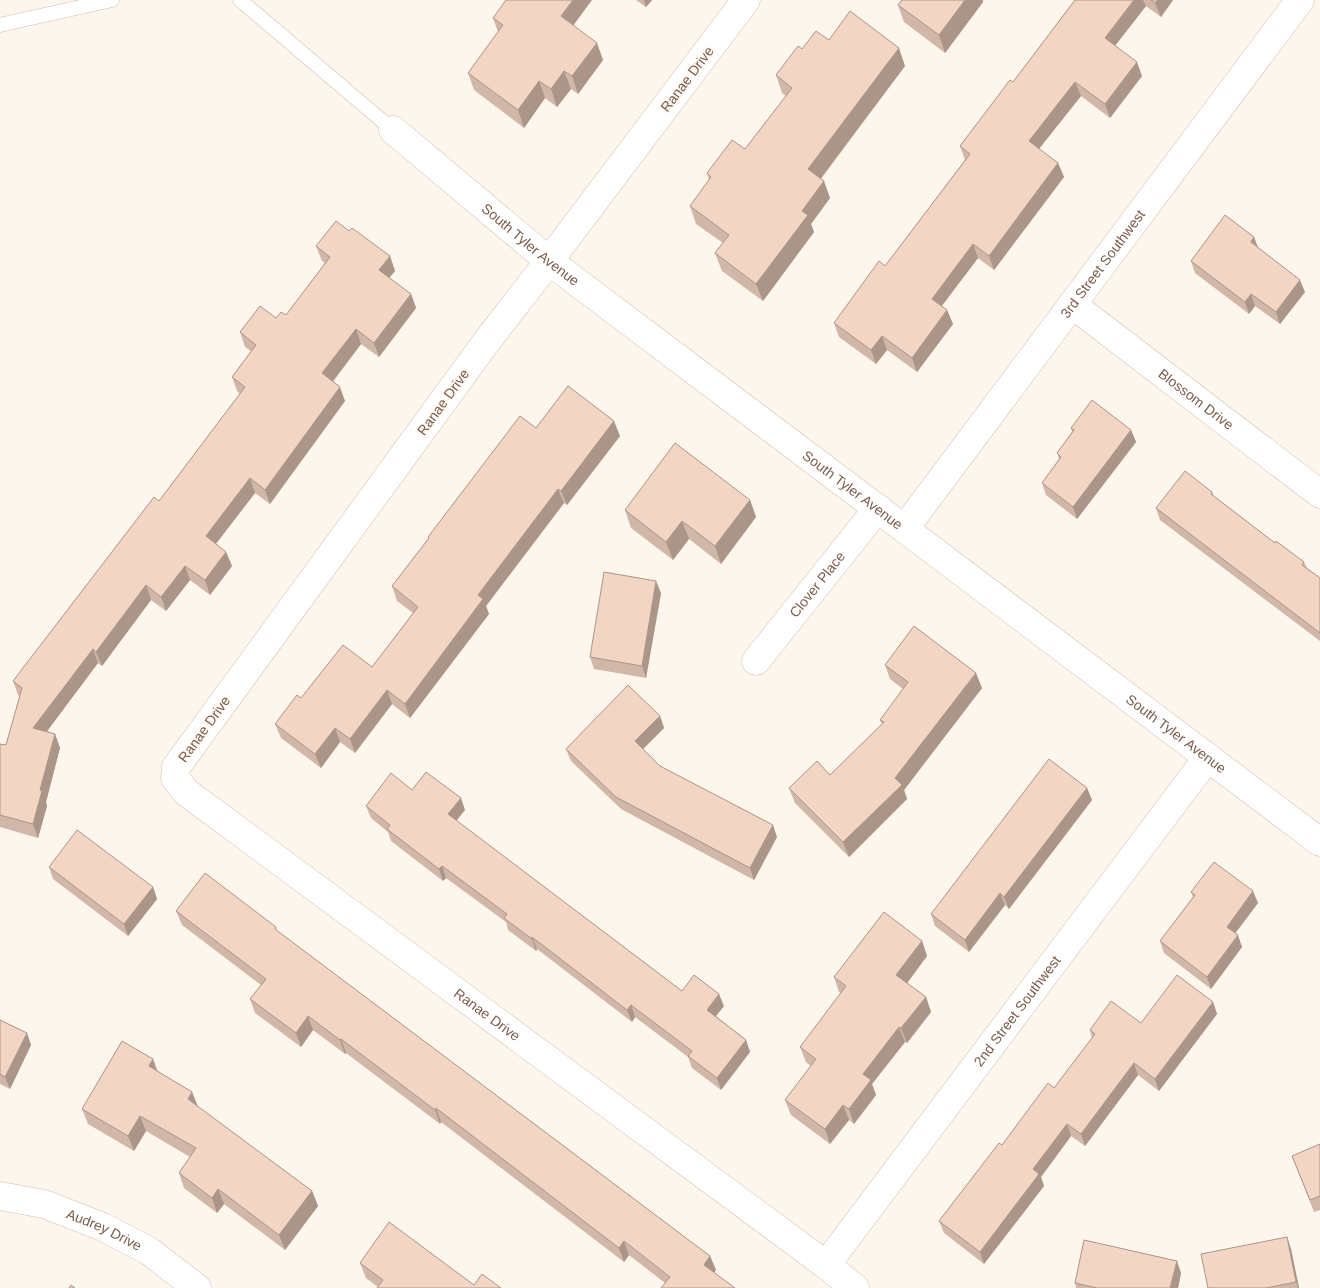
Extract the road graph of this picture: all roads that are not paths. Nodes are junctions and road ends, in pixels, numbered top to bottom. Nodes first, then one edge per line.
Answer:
1 (112, 0) edge
2 (240, 0) edge
3 (746, 0) edge
4 (1300, 0) edge
5 (0, 25) edge
6 (393, 130) joint
7 (550, 260) junction
8 (1073, 305) junction
9 (1320, 494) edge
10 (878, 508) junction
11 (905, 528) junction
12 (756, 661) dead end
13 (1208, 757) junction
14 (1320, 842) edge
15 (0, 1196) edge
16 (826, 1265) junction
17 (196, 1288) edge
18 (855, 1288) edge

1 - 5 lane
2 - 6 lane
3 - 7 street, Ranae Drive
4 - 8 street, 3rd Street Southwest
6 - 7 street, South Tyler Avenue
7 - 10 street, South Tyler Avenue
7 - 16 street, Ranae Drive
8 - 9 street, Blossom Drive
8 - 11 street, 3rd Street Southwest
10 - 11 street, South Tyler Avenue
10 - 12 street, Clover Place
11 - 13 street, South Tyler Avenue
13 - 14 street, South Tyler Avenue
13 - 16 street, 2nd Street Southwest
15 - 17 street, Audrey Drive
16 - 18 street, Ranae Drive

